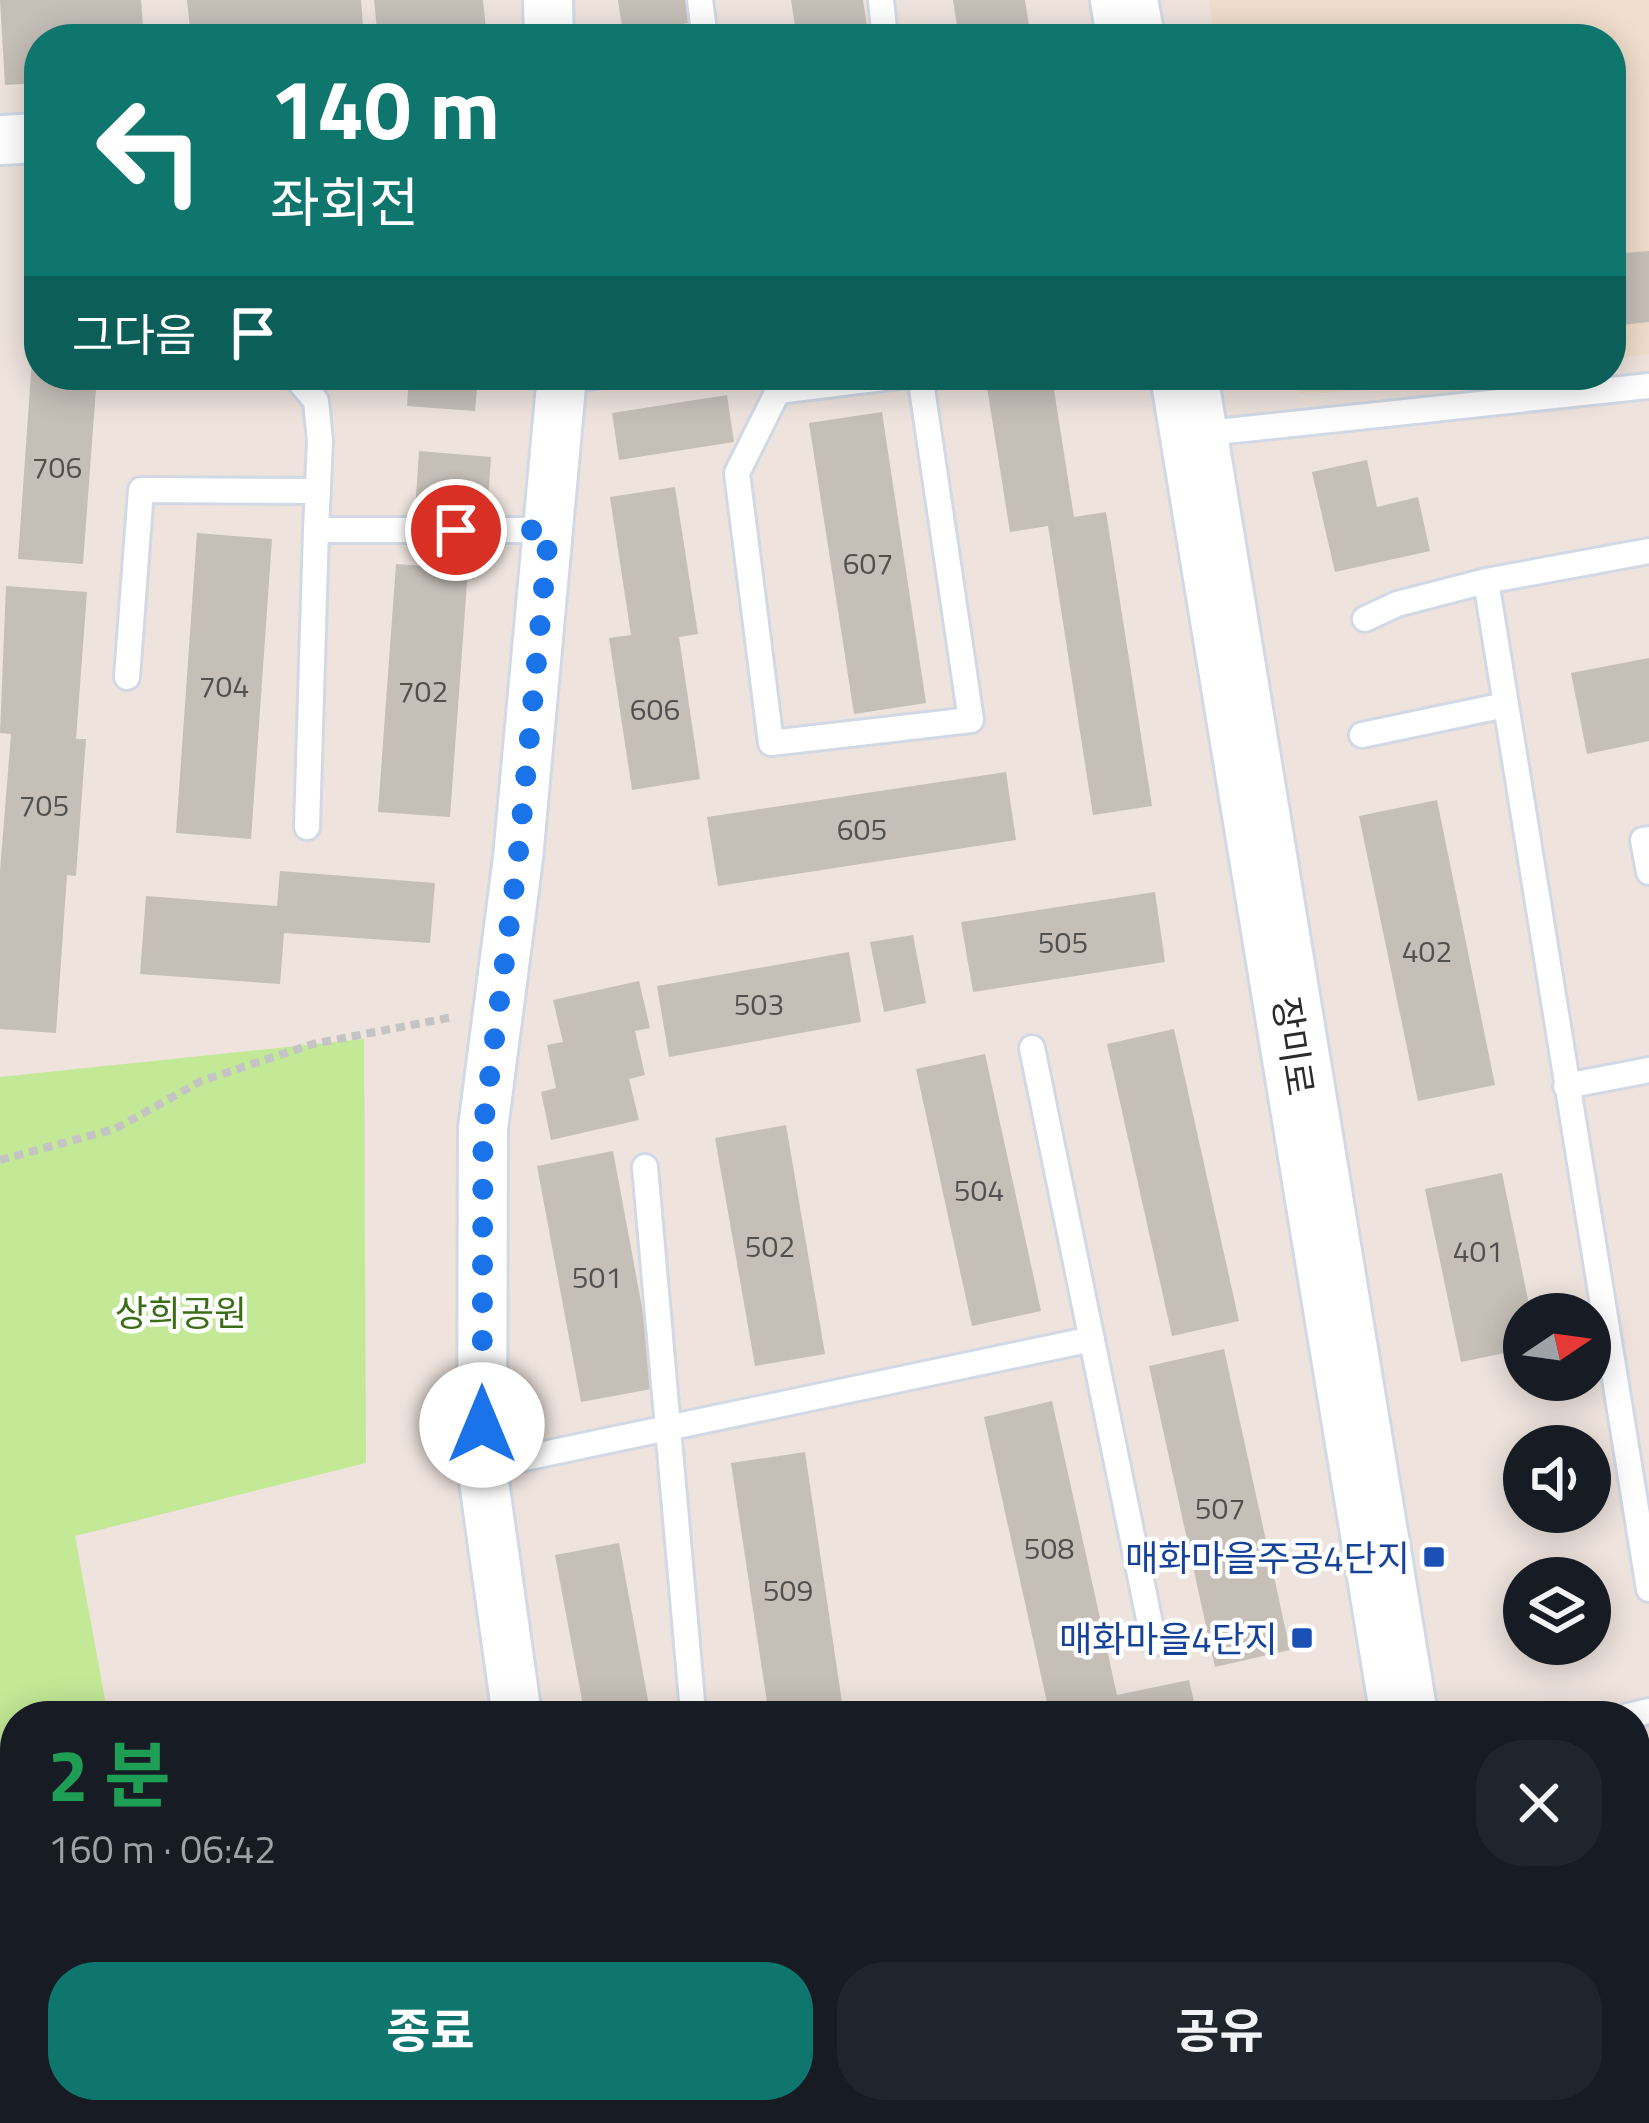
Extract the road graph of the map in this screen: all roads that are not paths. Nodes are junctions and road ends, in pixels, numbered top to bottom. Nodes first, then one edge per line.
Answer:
1 (307, 390) edge
2 (572, 390) edge
3 (769, 390) edge
4 (922, 390) edge
5 (1552, 390) edge
6 (1189, 405) edge
7 (318, 491) junction
8 (316, 530) junction
9 (549, 530) junction
10 (1649, 551) edge
11 (1486, 580) junction
12 (1364, 619) dead end
13 (127, 677) dead end
14 (1505, 705) junction
15 (1362, 735) dead end
16 (307, 827) dead end
17 (1649, 839) edge
18 (1649, 872) edge
19 (1032, 1048) dead end
20 (1649, 1070) edge
21 (1566, 1086) junction
22 (645, 1167) dead end
23 (1092, 1339) junction
24 (668, 1429) junction
25 (482, 1467) junction
26 (1642, 1511) edge
27 (1649, 1589) edge
28 (1154, 1643) dead end
29 (515, 1701) edge
30 (692, 1701) edge
31 (1402, 1701) edge

1 - 7 lane
2 - 9 street
3 - 4 lane
5 - 6 lane
6 - 31 street, 장미로
7 - 8 lane
7 - 13 lane
8 - 9 lane
8 - 16 lane
9 - 25 street
10 - 11 lane
11 - 12 lane
11 - 14 lane
14 - 15 lane
14 - 21 lane
17 - 18 lane
19 - 23 lane
20 - 21 lane
21 - 26 lane
22 - 24 lane
23 - 24 lane
23 - 28 lane
24 - 25 lane
24 - 30 lane
25 - 29 street
26 - 27 lane

